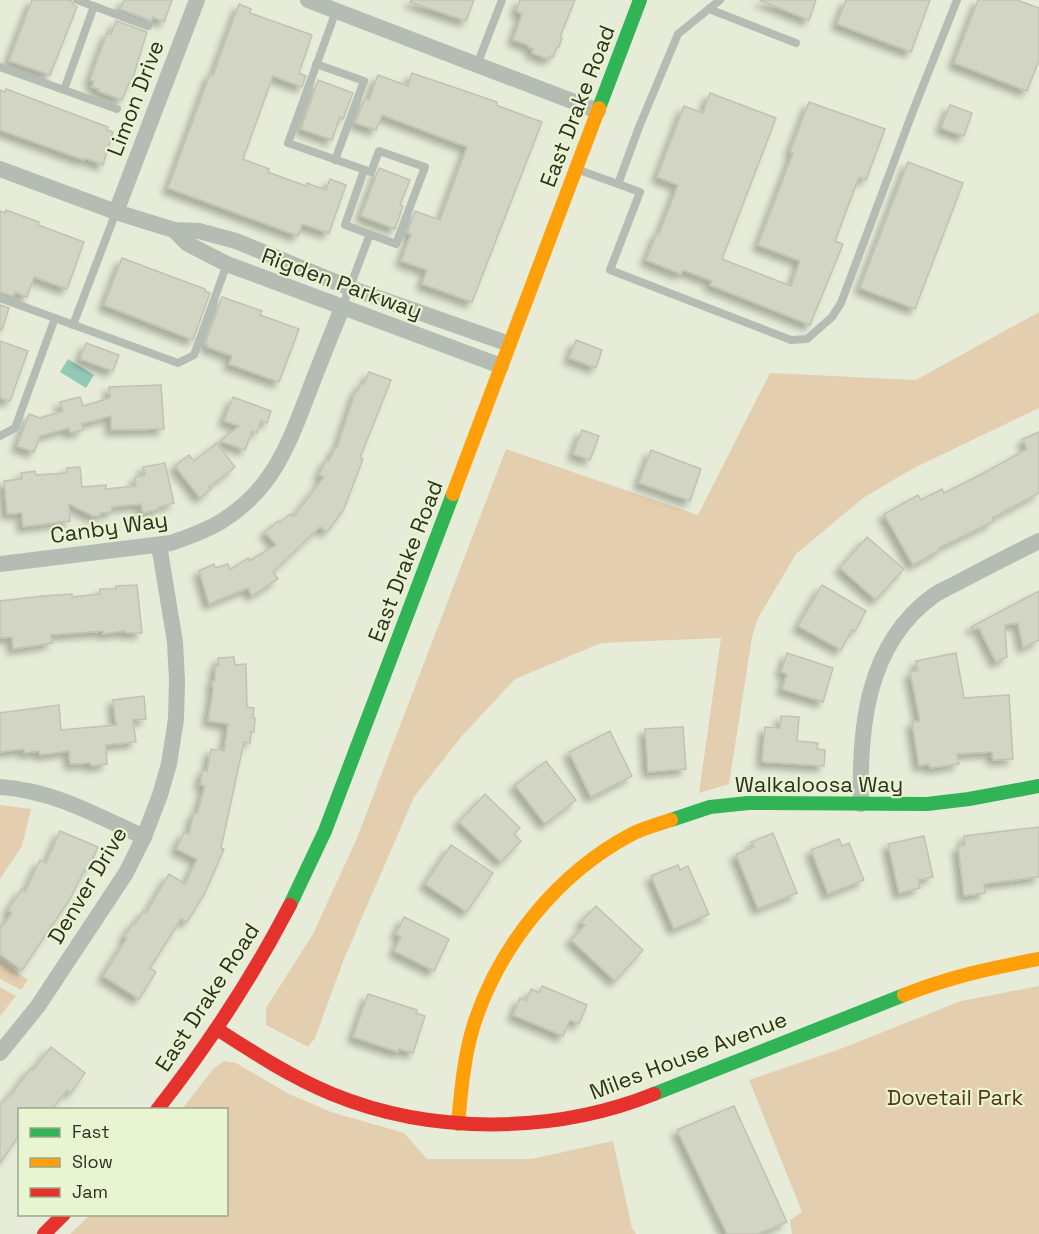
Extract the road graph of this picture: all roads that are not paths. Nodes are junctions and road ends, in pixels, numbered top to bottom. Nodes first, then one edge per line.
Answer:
1 (76, 0) edge
2 (197, 0) edge
3 (308, 0) edge
4 (502, 0) edge
5 (640, 0) edge
6 (720, 0) edge
7 (957, 0) edge
8 (94, 6) junction
9 (709, 9) junction
10 (336, 11) junction
11 (148, 26) dead end
12 (796, 43) dead end
13 (316, 64) junction
14 (477, 65) junction
15 (0, 67) edge
16 (64, 90) junction
17 (117, 109) dead end
18 (598, 111) junction
19 (335, 160) junction
20 (0, 169) edge
21 (576, 169) junction
22 (364, 170) junction
23 (618, 184) junction
24 (116, 212) junction
25 (174, 230) junction
26 (370, 234) junction
27 (227, 264) junction
28 (350, 288) junction
29 (0, 298) edge
30 (342, 308) junction
31 (55, 318) junction
32 (73, 325) junction
33 (509, 344) junction
34 (501, 366) junction
35 (0, 436) edge
36 (1039, 541) edge
37 (159, 545) junction
38 (0, 564) edge
39 (1039, 786) edge
40 (0, 787) edge
41 (861, 804) junction
42 (144, 837) junction
43 (1039, 959) edge
44 (217, 1029) junction
45 (0, 1053) edge
46 (158, 1108) edge
47 (458, 1124) junction
48 (62, 1216) edge
49 (44, 1234) edge
50 (51, 1234) edge

1 - 8 lane
2 - 24 street, Limon Drive
3 - 10 street
4 - 14 lane
5 - 18 street, East Drake Road
6 - 9 lane
7 - 23 lane
8 - 11 lane
8 - 16 lane
9 - 12 lane
9 - 23 lane
10 - 13 lane
10 - 14 street
13 - 19 lane
13 - 19 lane
14 - 18 street
15 - 16 lane
16 - 17 lane
18 - 21 street, East Drake Road
19 - 22 lane
20 - 24 street, Rigden Parkway
21 - 23 lane
21 - 33 street, East Drake Road
22 - 26 lane
22 - 26 lane
24 - 25 street, Rigden Parkway
24 - 32 lane
25 - 27 street, Rigden Parkway
25 - 28 street, Rigden Parkway
26 - 28 lane
27 - 30 street, Rigden Parkway
27 - 32 lane
28 - 30 lane
28 - 33 street, Rigden Parkway
29 - 31 lane
30 - 34 street, Rigden Parkway
30 - 37 street, Canby Way
31 - 32 lane
31 - 35 lane
33 - 34 street, East Drake Road
34 - 44 street, East Drake Road
36 - 41 street
37 - 38 street, Canby Way
37 - 42 street, Denver Drive
39 - 41 street, Walkaloosa Way
40 - 42 street
41 - 47 street, Walkaloosa Way
42 - 45 street, Denver Drive
43 - 47 street, Miles House Avenue
44 - 46 street, East Drake Road
44 - 47 street, Miles House Avenue
48 - 49 street
48 - 50 street

